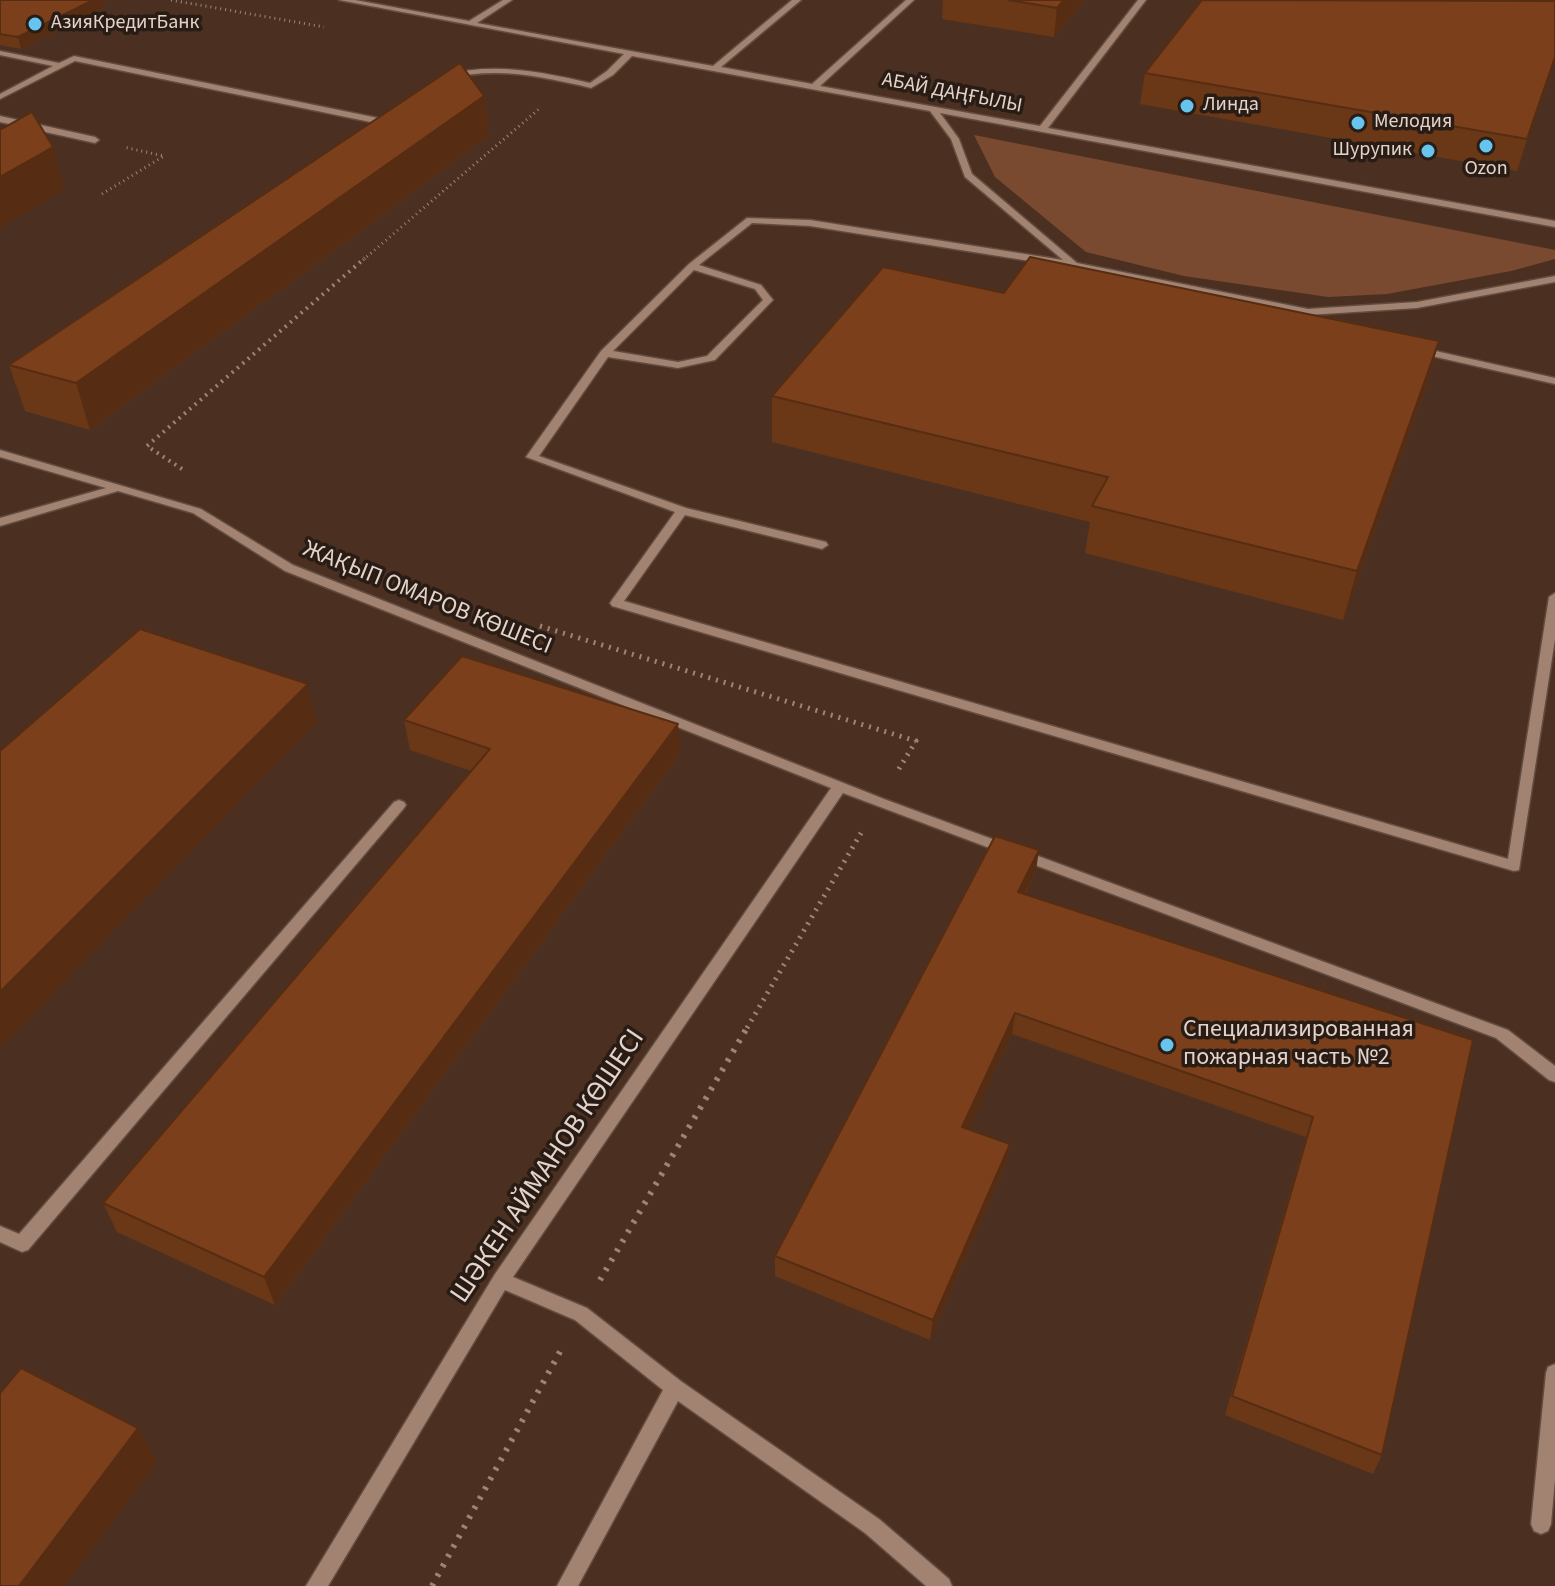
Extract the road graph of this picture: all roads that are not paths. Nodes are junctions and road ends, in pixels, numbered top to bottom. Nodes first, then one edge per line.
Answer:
1 (343, 0) edge
2 (508, 0) edge
3 (797, 0) edge
4 (910, 0) edge
5 (1142, 0) edge
6 (470, 24) junction
7 (0, 53) edge
8 (629, 54) junction
9 (59, 65) junction
10 (715, 68) junction
11 (440, 80) edge
12 (815, 86) junction
13 (0, 97) edge
14 (933, 109) junction
15 (396, 114) edge
16 (0, 119) edge
17 (385, 122) junction
18 (1042, 130) junction
19 (372, 131) edge
20 (95, 140) road end
21 (1555, 224) edge
22 (1074, 265) junction
23 (692, 266) junction
24 (1555, 279) edge
25 (1308, 312) junction
26 (1338, 323) edge
27 (1412, 348) edge
28 (605, 353) junction
29 (1555, 381) edge
30 (0, 453) edge
31 (118, 488) junction
32 (682, 511) junction
33 (0, 522) edge
34 (822, 545) dead end
35 (1555, 597) edge
36 (840, 786) junction
37 (399, 805) dead end
38 (1555, 1075) edge
39 (0, 1234) edge
40 (501, 1280) junction
41 (1555, 1373) edge
42 (675, 1388) junction
43 (1541, 1524) dead end
44 (316, 1586) edge
45 (567, 1586) edge
46 (942, 1586) edge

1 - 6 street, АБАЙ ДАҢҒЫЛЫ
2 - 6 street
3 - 10 street
4 - 12 street
5 - 18 street
6 - 8 street, АБАЙ ДАҢҒЫЛЫ
7 - 9 street
8 - 10 street, АБАЙ ДАҢҒЫЛЫ
8 - 11 street
9 - 13 street
9 - 17 street
10 - 12 street, АБАЙ ДАҢҒЫЛЫ
12 - 14 street, АБАЙ ДАҢҒЫЛЫ
14 - 18 street, АБАЙ ДАҢҒЫЛЫ
14 - 22 street
15 - 17 street
16 - 20 street
17 - 19 street
18 - 21 street, АБАЙ ДАҢҒЫЛЫ
22 - 23 street
22 - 25 street
23 - 28 street
23 - 28 street
24 - 25 street
25 - 26 street
27 - 29 street
28 - 32 street
30 - 31 street, ЖАҚЫП ОМАРОВ КӨШЕСІ
31 - 33 street
31 - 36 street, ЖАҚЫП ОМАРОВ КӨШЕСІ
32 - 34 street
32 - 35 street
36 - 38 street, ЖАҚЫП ОМАРОВ КӨШЕСІ
36 - 40 street, ШӘКЕН АЙМАНОВ КӨШЕСІ
37 - 39 street
40 - 42 street
40 - 44 street, ШӘКЕН АЙМАНОВ КӨШЕСІ
41 - 43 street
42 - 45 street
42 - 46 street

